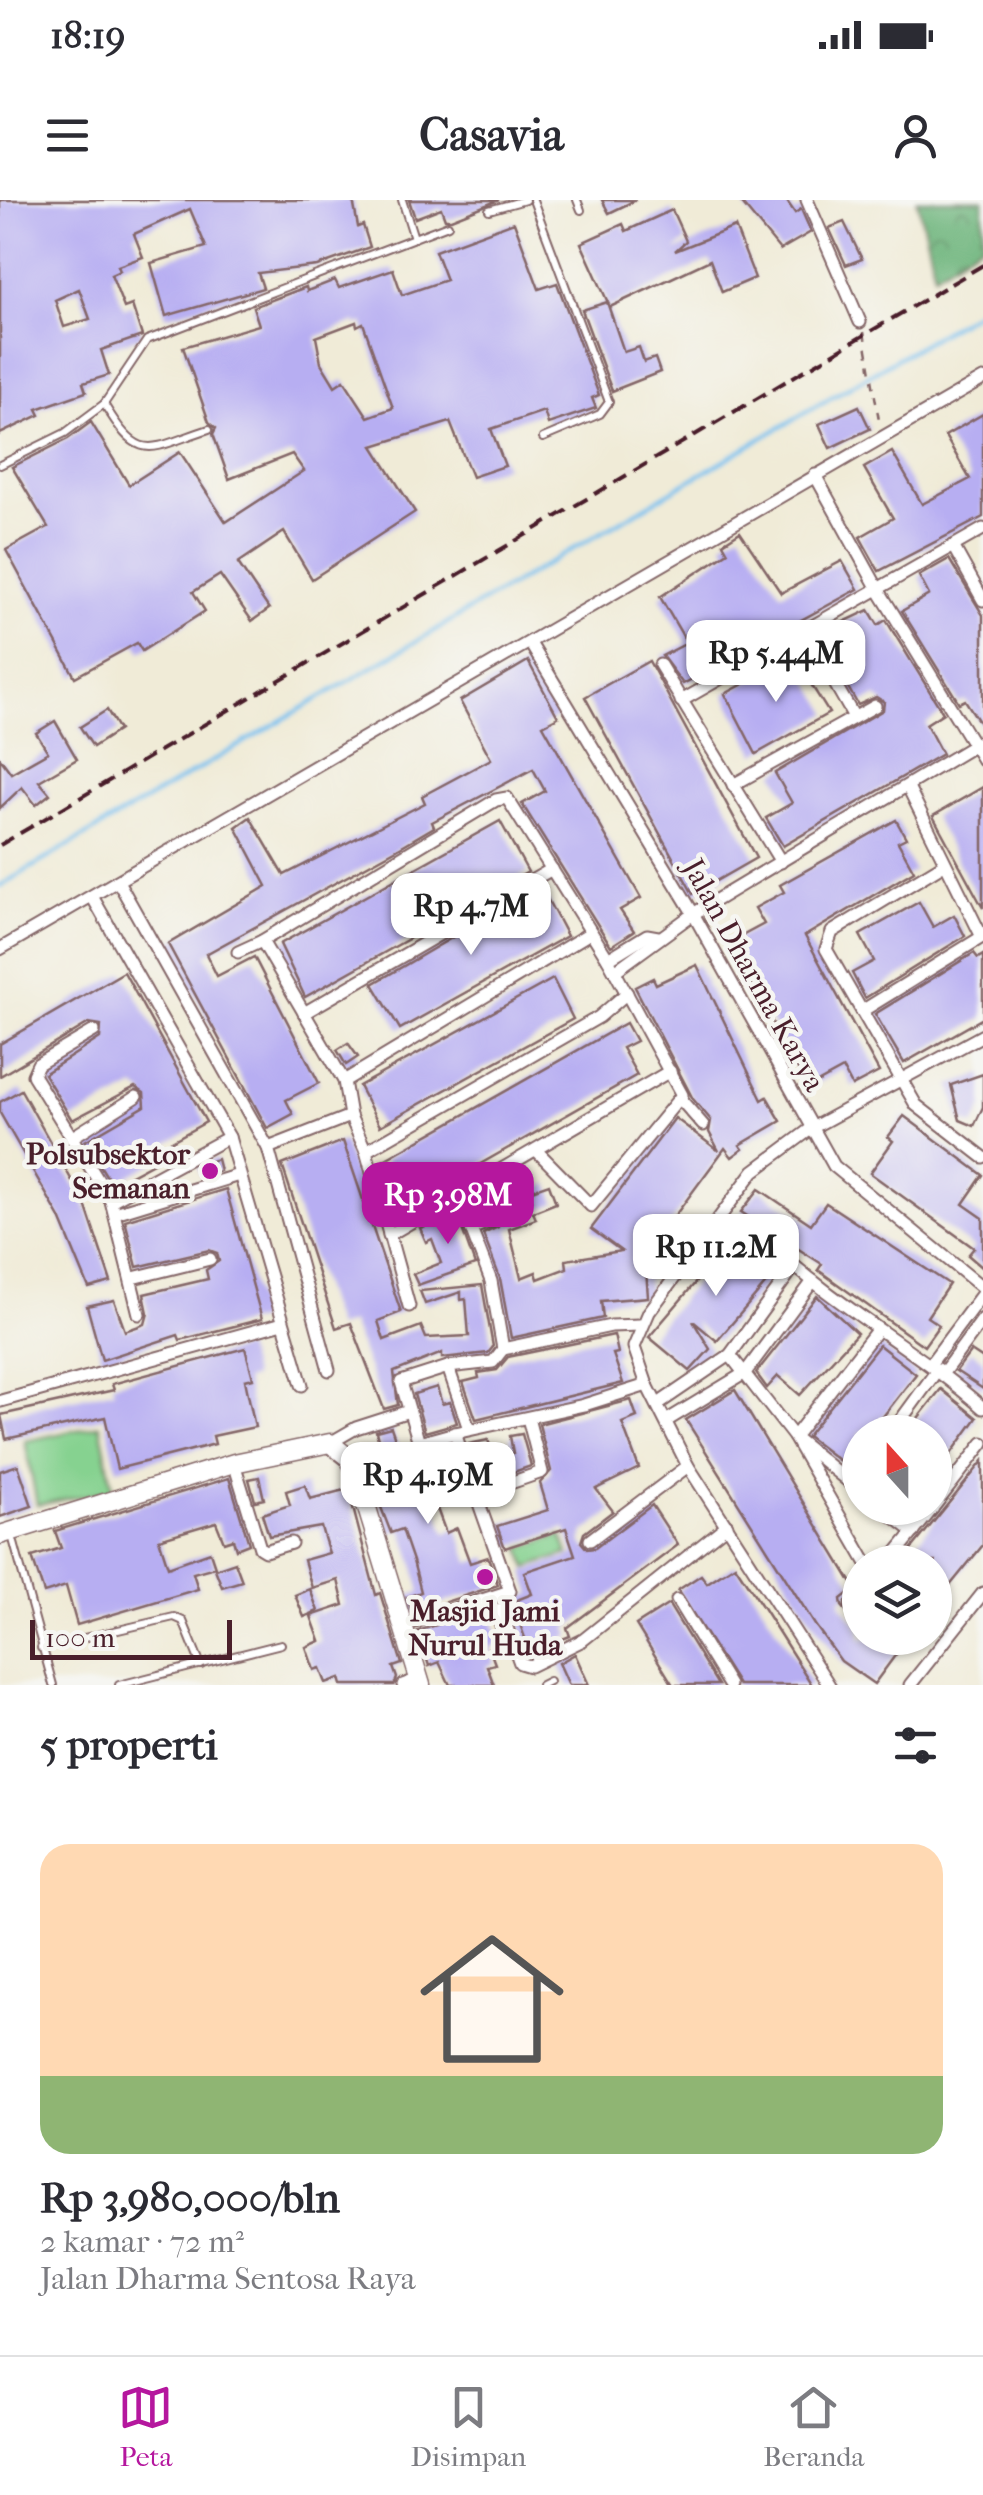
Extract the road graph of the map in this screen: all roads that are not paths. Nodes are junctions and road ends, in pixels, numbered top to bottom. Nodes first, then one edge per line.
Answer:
1 (402, 200) edge
2 (525, 200) edge
3 (533, 200) edge
4 (576, 200) edge
5 (807, 200) edge
6 (489, 210) dead end
7 (581, 210) dead end
8 (448, 226) dead end
9 (414, 238) junction
10 (860, 322) road end
11 (983, 379) edge
12 (104, 404) junction
13 (209, 429) dead end
14 (543, 438) dead end
15 (0, 466) edge
16 (815, 476) junction
17 (983, 529) edge
18 (953, 546) junction
19 (878, 589) junction
20 (983, 600) edge
21 (805, 630) junction
22 (530, 643) junction
23 (660, 665) dead end
24 (682, 700) junction
25 (874, 706) dead end
26 (854, 716) junction
27 (979, 743) edge
28 (983, 760) edge
29 (734, 785) junction
30 (908, 787) junction
31 (781, 862) junction
32 (944, 864) junction
33 (552, 869) junction
34 (119, 884) junction
35 (93, 898) junction
36 (693, 914) junction
37 (590, 933) junction
38 (658, 937) junction
39 (262, 941) junction
40 (0, 949) edge
41 (238, 952) dead end
42 (608, 959) junction
43 (615, 971) junction
44 (627, 994) junction
45 (862, 1011) junction
46 (304, 1012) junction
47 (94, 1030) dead end
48 (983, 1035) edge
49 (670, 1071) junction
50 (901, 1080) junction
51 (344, 1081) junction
52 (136, 1097) dead end
53 (682, 1101) junction
54 (350, 1116) junction
55 (703, 1126) dead end
56 (812, 1128) junction
57 (228, 1137) junction
58 (71, 1138) junction
59 (268, 1148) junction
60 (537, 1151) junction
61 (366, 1152) junction
62 (983, 1157) edge
63 (238, 1175) junction
64 (447, 1202) junction
65 (113, 1207) junction
66 (388, 1235) junction
67 (772, 1246) dead end
68 (210, 1259) dead end
69 (794, 1267) junction
70 (133, 1278) junction
71 (813, 1281) junction
72 (983, 1291) edge
73 (410, 1306) dead end
74 (139, 1314) dead end
75 (983, 1319) edge
76 (283, 1323) junction
77 (640, 1325) junction
78 (877, 1330) junction
79 (503, 1349) junction
80 (730, 1354) junction
81 (448, 1367) junction
82 (938, 1368) junction
83 (329, 1370) dead end
84 (745, 1373) junction
85 (302, 1384) dead end
86 (647, 1386) junction
87 (2, 1401) edge
88 (658, 1404) junction
89 (983, 1408) edge
90 (409, 1410) junction
91 (904, 1415) edge
92 (528, 1418) junction
93 (666, 1421) junction
94 (469, 1429) junction
95 (455, 1433) junction
96 (794, 1437) junction
97 (330, 1443) junction
98 (983, 1443) edge
99 (234, 1463) junction
100 (688, 1466) junction
101 (842, 1472) edge
102 (952, 1483) edge
103 (476, 1496) junction
104 (727, 1525) junction
105 (905, 1525) edge
106 (919, 1525) edge
107 (914, 1532) junction
108 (5, 1533) edge
109 (590, 1540) dead end
110 (291, 1543) dead end
111 (856, 1545) edge
112 (903, 1545) edge
113 (983, 1593) edge
114 (677, 1600) dead end
115 (500, 1609) dead end
116 (402, 1626) junction
117 (281, 1644) dead end
118 (41, 1648) junction
119 (201, 1665) junction
120 (550, 1681) dead end
121 (415, 1683) edge
122 (830, 1683) edge
123 (53, 1685) edge
124 (118, 1685) edge
125 (541, 1685) edge
126 (729, 1685) edge
127 (910, 1685) edge

1 - 9 lane
2 - 6 lane
3 - 14 lane
4 - 7 lane
5 - 10 street
8 - 9 lane
9 - 12 lane
11 - 16 street
12 - 13 lane
12 - 15 lane
16 - 19 street
16 - 22 street
17 - 18 street
18 - 19 street
18 - 20 street
19 - 21 street
19 - 27 street
21 - 24 street
21 - 26 street
22 - 34 street
22 - 36 street, Jalan Dharma Karya
23 - 24 street
24 - 29 street
25 - 26 street
26 - 29 street
27 - 28 street
27 - 30 street
29 - 31 street
30 - 31 street
30 - 32 street
31 - 36 street
32 - 45 street
32 - 45 street
33 - 37 street
33 - 39 street
33 - 46 street
34 - 35 street
34 - 59 street
35 - 40 street
35 - 57 street
36 - 38 street
36 - 56 street, Jalan Dharma Karya
37 - 42 street
37 - 51 street
38 - 42 street
38 - 43 street
39 - 41 street
39 - 46 street
42 - 43 street
43 - 44 street
44 - 49 street
44 - 61 street
45 - 50 street
46 - 51 street
47 - 58 street
48 - 50 street
49 - 53 street
49 - 60 street
50 - 56 street
50 - 62 street
51 - 54 street
52 - 58 street
53 - 55 street
53 - 60 street
54 - 59 street
54 - 61 street
56 - 72 street, Jalan Dharma Karya
56 - 77 street
57 - 63 street
57 - 65 street
58 - 65 street
59 - 83 street
60 - 64 street
61 - 66 street
63 - 65 street
63 - 76 street
64 - 66 street
64 - 79 street
65 - 70 street
66 - 73 street
67 - 69 street
68 - 70 street
69 - 71 street
69 - 80 street
70 - 74 street
71 - 78 street
71 - 84 street
72 - 82 street
75 - 82 street
76 - 85 street
76 - 87 street
77 - 79 street
77 - 86 street
78 - 82 street
78 - 96 street
79 - 81 street
80 - 84 street
80 - 88 street
81 - 90 street
81 - 94 street
82 - 89 street
82 - 91 street
84 - 93 street
84 - 96 street
86 - 88 street
86 - 92 street
88 - 93 street
90 - 95 street
90 - 97 street
92 - 94 street
92 - 103 street
93 - 100 street
94 - 95 street
95 - 103 street
96 - 101 street
96 - 111 street
97 - 99 street
97 - 116 street
98 - 102 street
99 - 108 street
99 - 110 street
100 - 104 street
100 - 109 street
103 - 116 street
104 - 115 street
104 - 122 street
105 - 107 street
106 - 107 street
107 - 112 street
108 - 118 lane
113 - 127 street
114 - 126 street
116 - 121 street
117 - 119 lane
118 - 119 lane
118 - 123 lane
119 - 124 lane
120 - 125 lane

